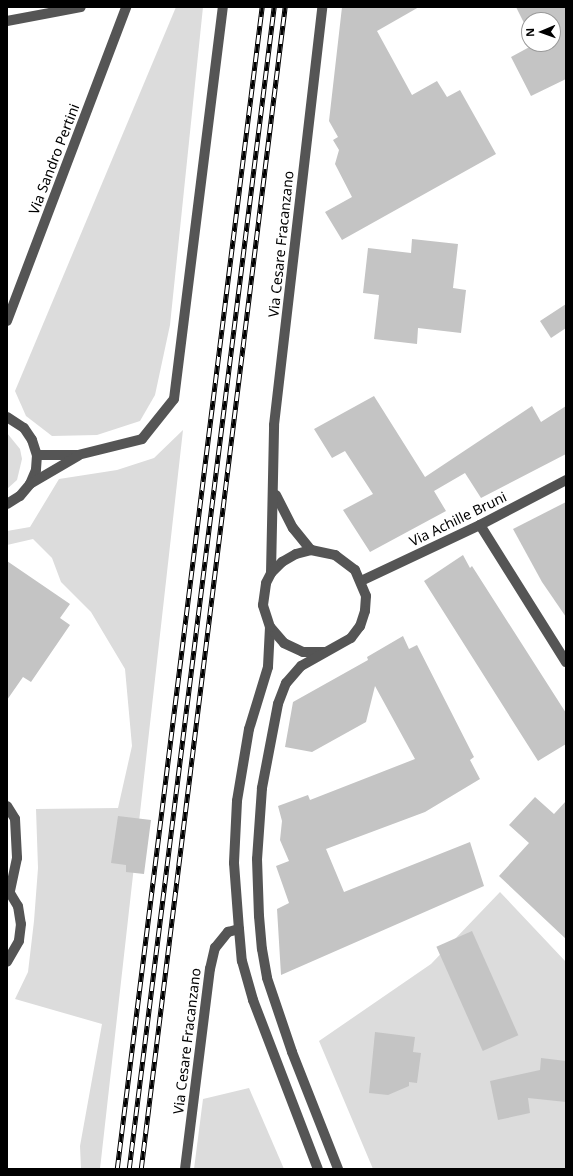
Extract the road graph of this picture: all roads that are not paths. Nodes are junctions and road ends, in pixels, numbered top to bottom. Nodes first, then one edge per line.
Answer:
1 (126, 7) edge
2 (223, 7) edge
3 (322, 7) edge
4 (80, 8) edge
5 (7, 21) edge
6 (7, 321) edge
7 (7, 417) edge
8 (37, 455) junction
9 (78, 455) junction
10 (566, 480) edge
11 (30, 484) junction
12 (271, 484) junction
13 (7, 504) edge
14 (480, 525) junction
15 (311, 550) junction
16 (272, 573) junction
17 (361, 581) junction
18 (270, 627) junction
19 (324, 652) junction
20 (566, 662) edge
21 (7, 806) edge
22 (8, 890) edge
23 (239, 929) junction
24 (7, 962) edge
25 (185, 1169) edge
26 (318, 1169) edge
27 (338, 1169) edge

1 - 6 street, Via Sandro Pertini
2 - 9 street
3 - 12 street, Via Cesare Fracanzano
4 - 5 street
7 - 8 street
8 - 9 street
8 - 11 street
9 - 11 street
10 - 14 street, Via Achille Bruni
11 - 13 street
12 - 15 street, Via Cesare Fracanzano
12 - 16 street, Via Cesare Fracanzano
14 - 17 street, Via Achille Bruni
14 - 20 street
15 - 16 street
15 - 17 street
16 - 18 street
17 - 19 street
18 - 19 street
18 - 23 street
19 - 27 street
21 - 22 street
22 - 24 street
23 - 25 street, Via Cesare Fracanzano
23 - 26 street

